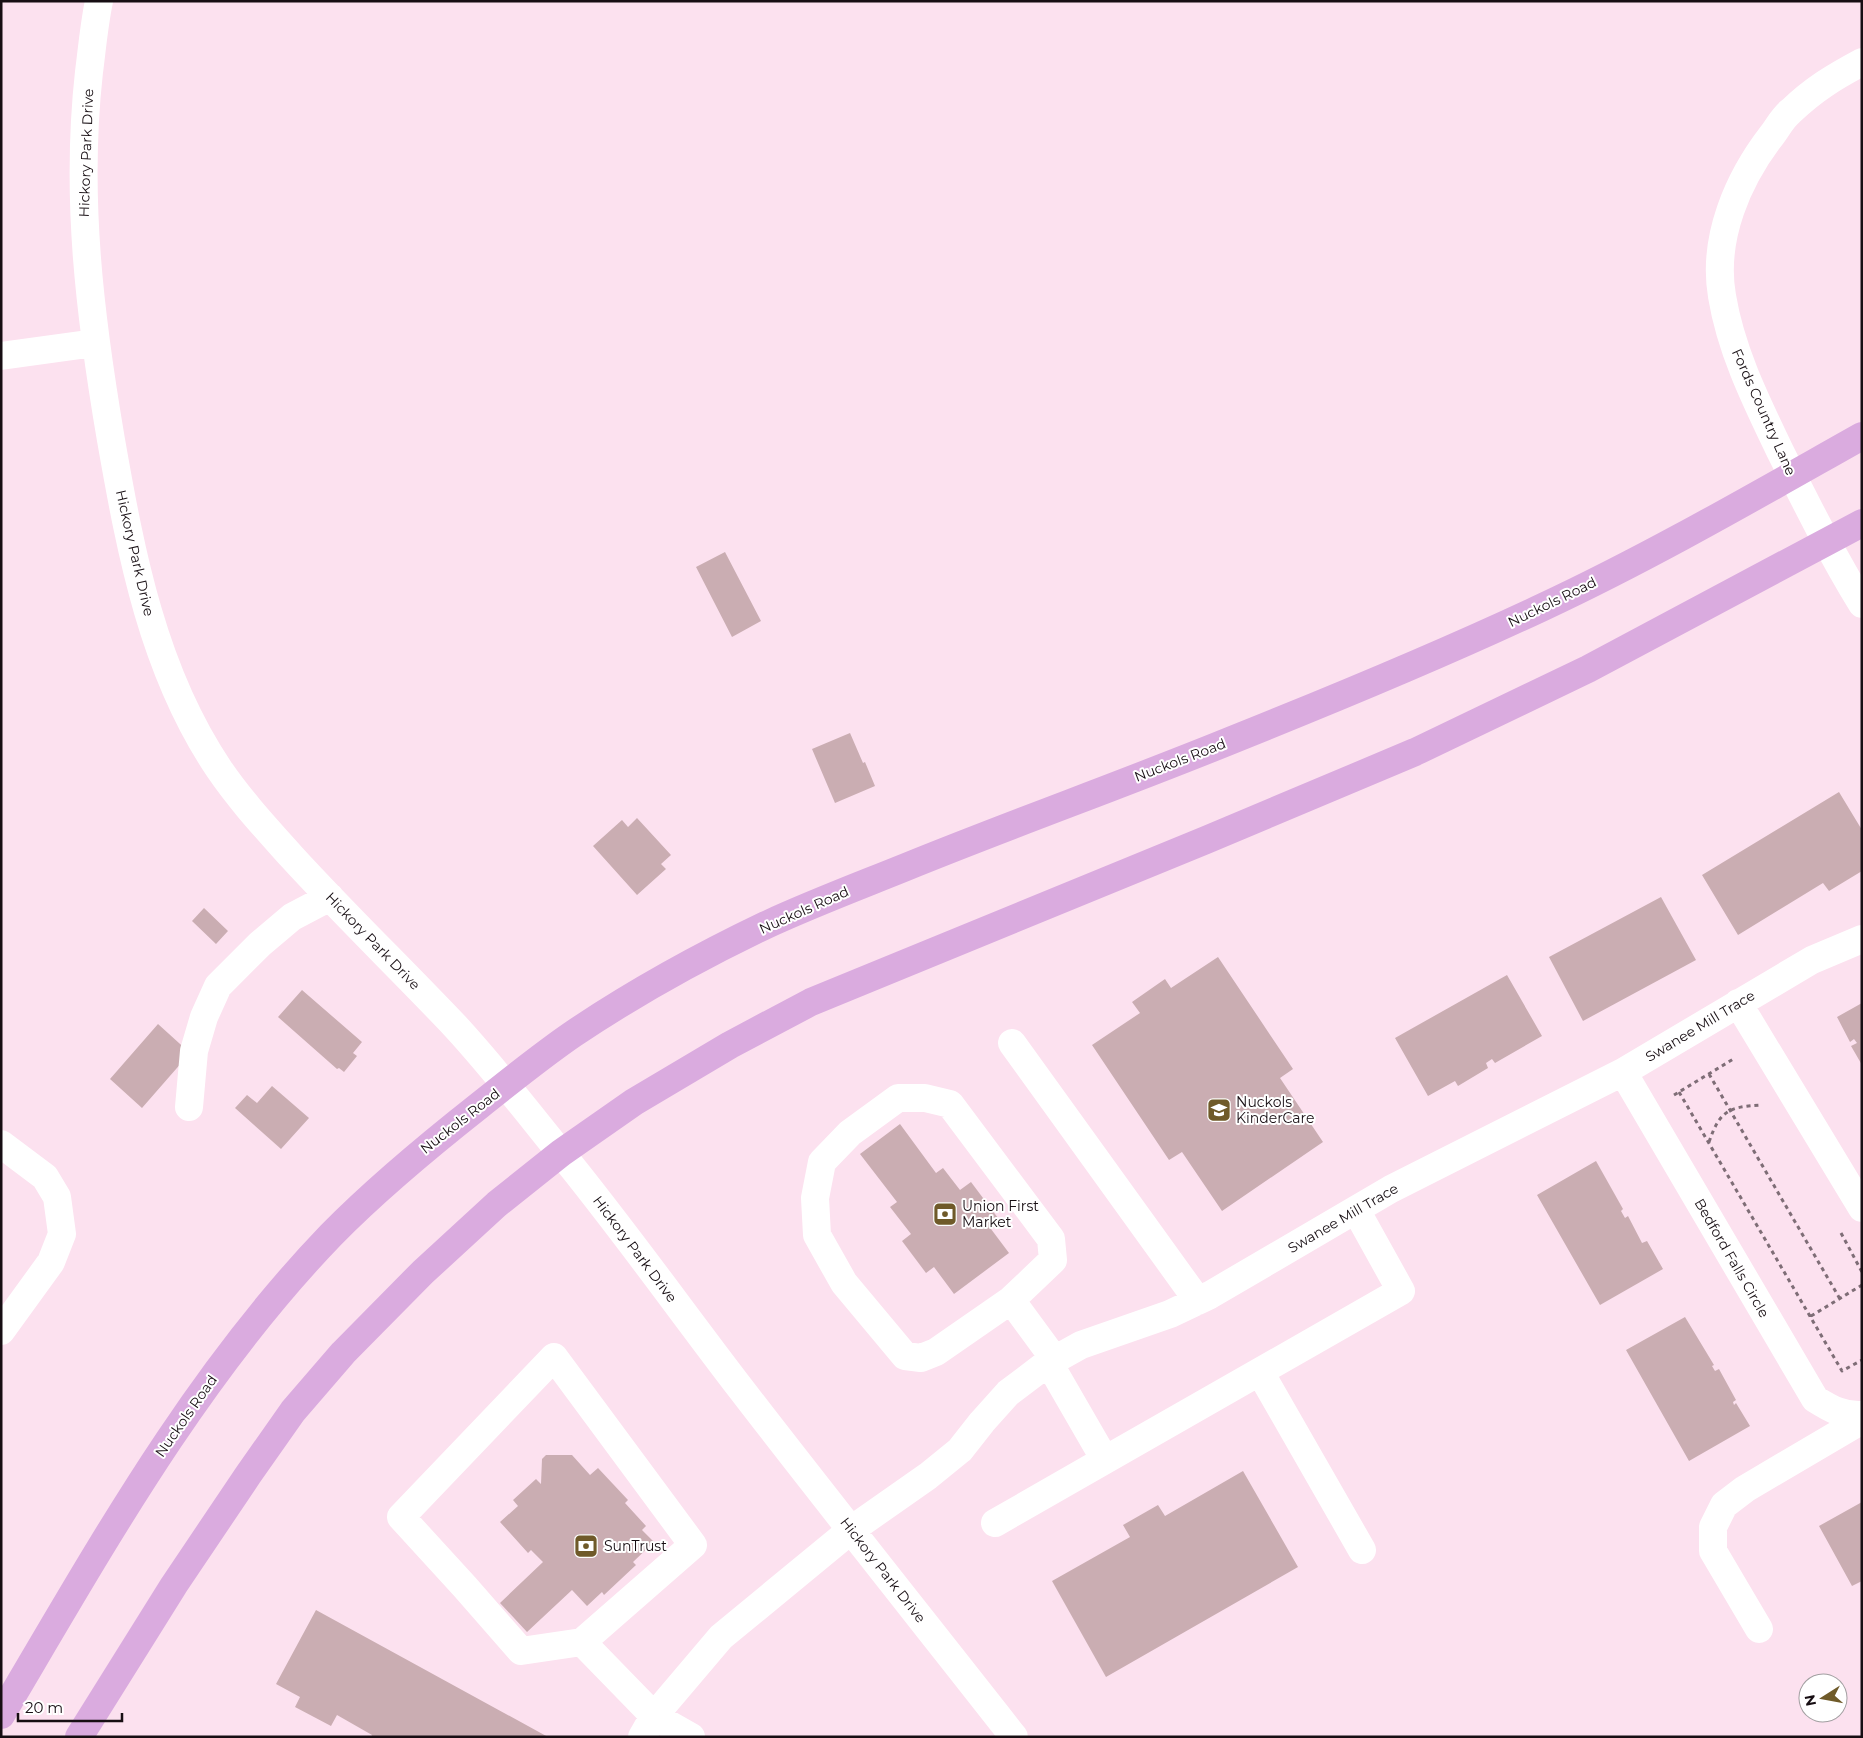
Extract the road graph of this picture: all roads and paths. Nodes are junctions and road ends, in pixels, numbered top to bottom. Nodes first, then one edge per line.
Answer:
1 (99, 1) edge
2 (1862, 62) edge
3 (95, 343) junction
4 (1, 356) edge
5 (1862, 436) edge
6 (1792, 475) junction
7 (1862, 523) edge
8 (1827, 543) junction
9 (1862, 604) edge
10 (330, 897) junction
11 (1862, 939) edge
12 (1738, 1004) junction
13 (1012, 1043) dead end
14 (1736, 1058) dead end
15 (1623, 1072) junction
16 (1709, 1074) junction
17 (505, 1086) junction
18 (1679, 1092) junction
19 (1669, 1098) dead end
20 (1764, 1104) dead end
21 (189, 1108) dead end
22 (1729, 1110) junction
23 (1709, 1142) junction
24 (1, 1144) edge
25 (561, 1153) junction
26 (1862, 1208) edge
27 (1356, 1210) junction
28 (1862, 1285) edge
29 (1840, 1299) junction
30 (1011, 1300) junction
31 (1198, 1301) junction
32 (1811, 1316) junction
33 (1, 1331) edge
34 (1862, 1360) edge
35 (1052, 1361) junction
36 (1260, 1372) junction
37 (1862, 1415) edge
38 (1862, 1420) edge
39 (1106, 1460) junction
40 (995, 1523) dead end
41 (852, 1530) junction
42 (1362, 1550) dead end
43 (1759, 1629) dead end
44 (582, 1642) junction
45 (1, 1715) edge
46 (648, 1726) edge
47 (79, 1737) edge
48 (690, 1737) edge
49 (1014, 1737) edge

1 - 3 street, Hickory Park Drive
2 - 6 street, Fords Country Lane
3 - 4 street
3 - 10 street, Hickory Park Drive
5 - 6 main road, Nuckols Road
6 - 8 street, Fords Country Lane
6 - 17 main road, Nuckols Road
7 - 8 main road
8 - 9 street, Fords Country Lane
8 - 25 main road
10 - 17 street, Hickory Park Drive
10 - 21 street
11 - 12 street, Swanee Mill Trace
12 - 15 street, Swanee Mill Trace
12 - 26 street
13 - 31 street
14 - 16 path
15 - 27 street, Swanee Mill Trace
15 - 37 street, Bedford Falls Circle
16 - 18 path
16 - 22 path
17 - 25 street, Hickory Park Drive
17 - 45 main road, Nuckols Road
18 - 19 path
18 - 23 path
20 - 22 path
22 - 23 path
22 - 29 path
23 - 32 path
24 - 33 street
25 - 41 street, Hickory Park Drive
25 - 47 main road
27 - 31 street, Swanee Mill Trace
27 - 36 street
28 - 29 path
29 - 32 path
30 - 30 street
30 - 35 street
31 - 35 street, Swanee Mill Trace
32 - 34 path
35 - 39 street
35 - 41 street, Swanee Mill Trace
36 - 39 street
36 - 42 street
38 - 43 street
39 - 40 street
41 - 46 street, Swanee Mill Trace
41 - 49 street, Hickory Park Drive
44 - 44 street
44 - 46 street
46 - 48 street

